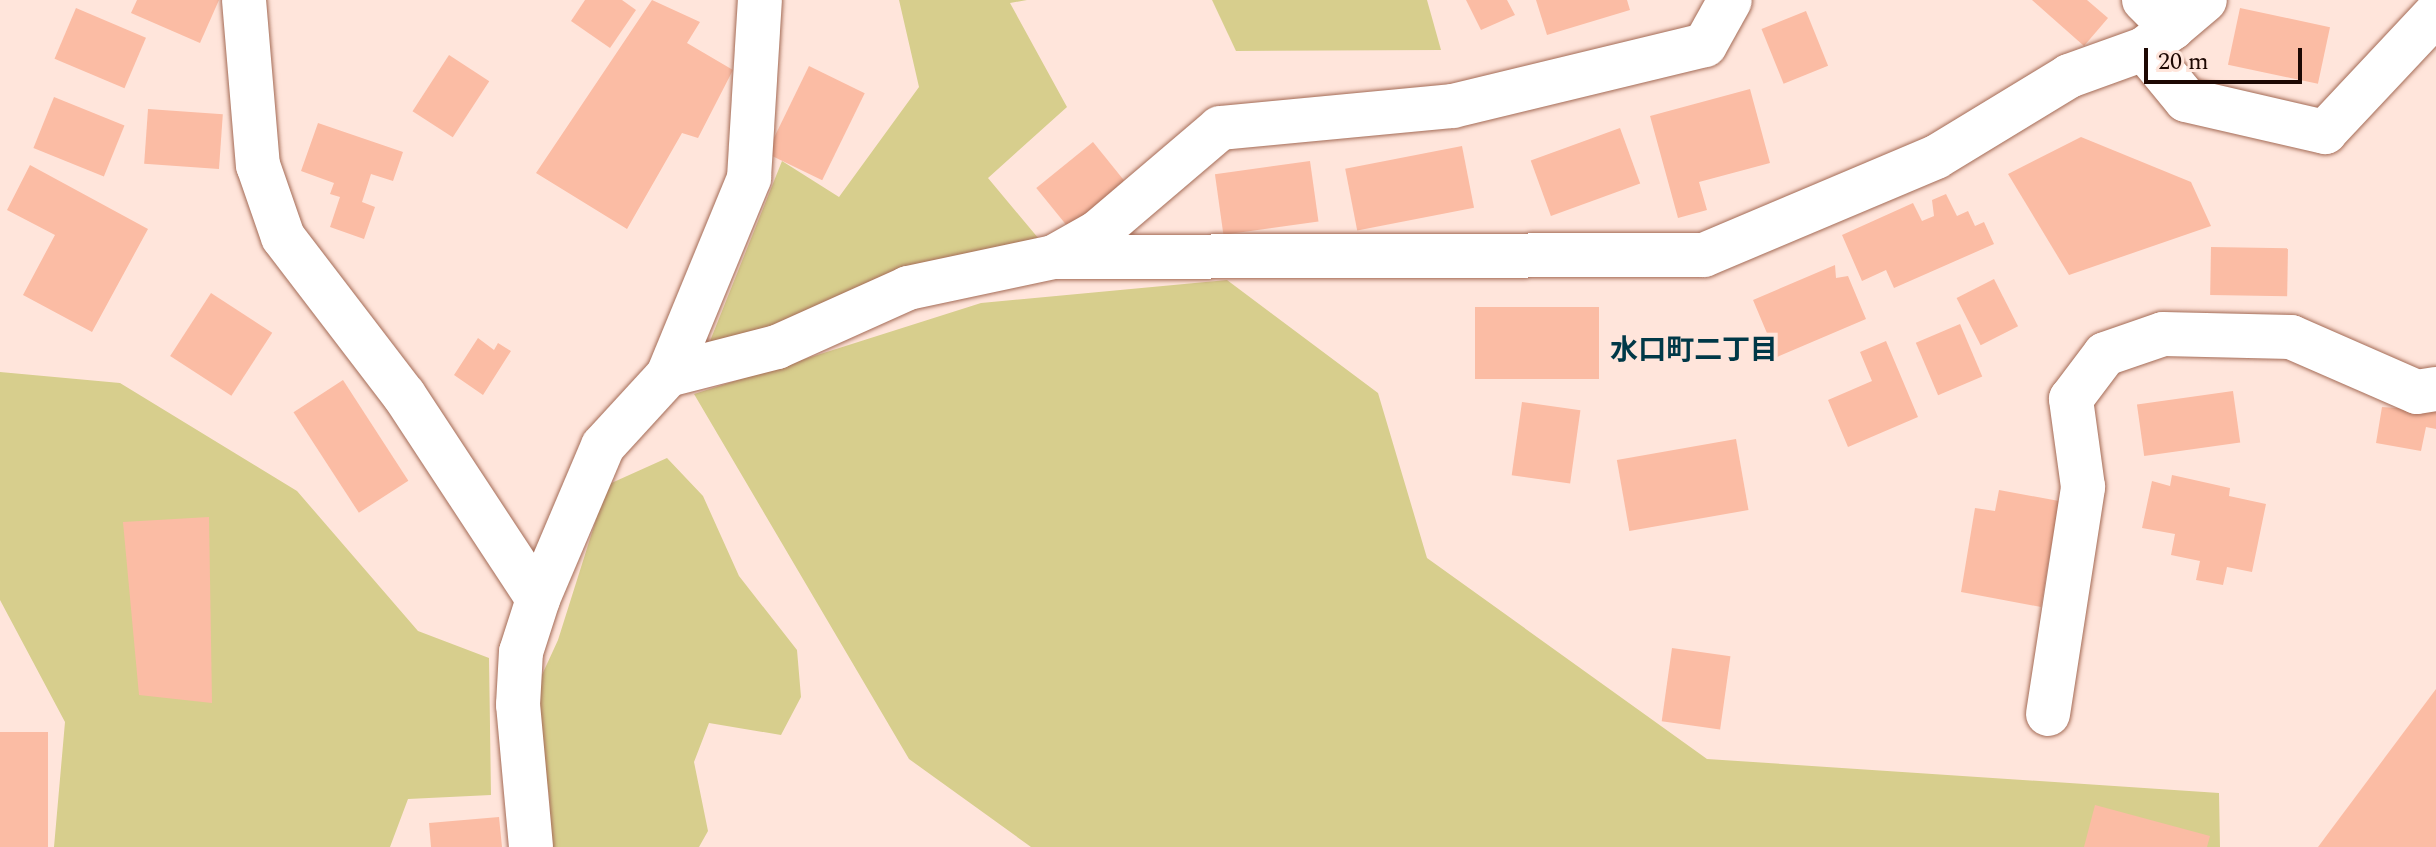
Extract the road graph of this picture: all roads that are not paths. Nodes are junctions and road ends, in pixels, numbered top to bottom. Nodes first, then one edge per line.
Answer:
1 (244, 0) edge
2 (760, 0) edge
3 (1730, 0) edge
4 (2205, 0) edge
5 (2436, 14) edge
6 (2153, 26) edge
7 (1054, 257) junction
8 (668, 375) junction
9 (2436, 389) edge
10 (538, 599) junction
11 (2048, 714) dead end
12 (531, 847) edge

1 - 10 street
2 - 8 street
3 - 7 street
4 - 6 street
5 - 6 street
6 - 7 street
7 - 8 street
8 - 10 street
9 - 11 street
10 - 12 street

